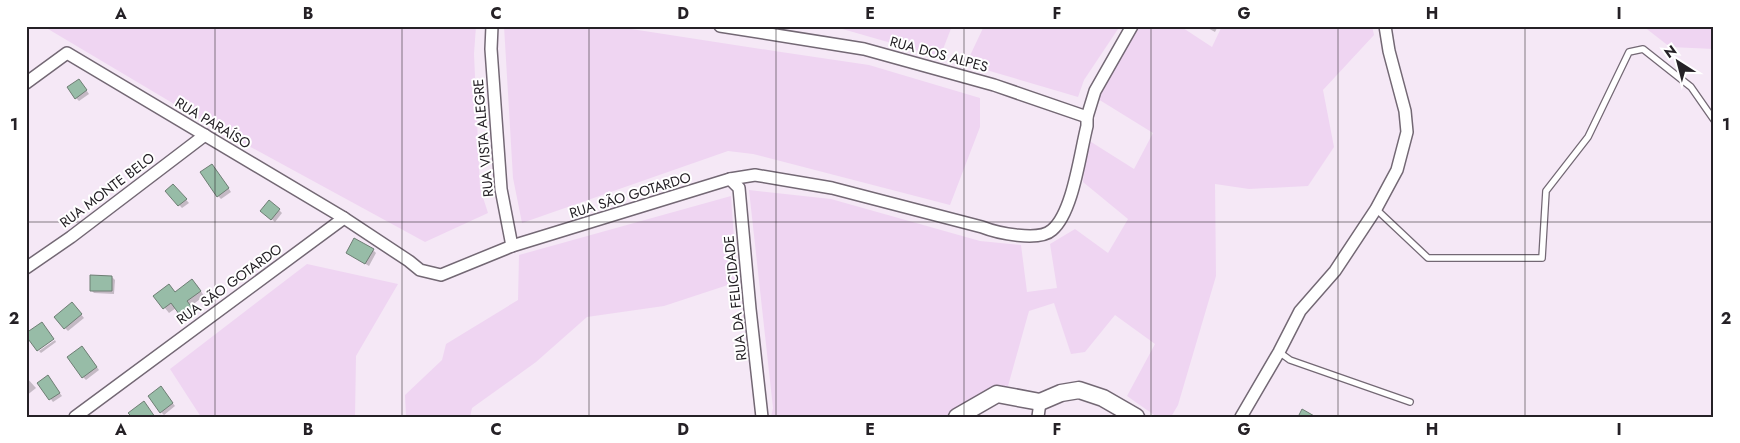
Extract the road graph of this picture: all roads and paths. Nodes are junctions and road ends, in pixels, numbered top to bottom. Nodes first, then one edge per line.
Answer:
1 (492, 26) edge
2 (720, 26) edge
3 (1132, 26) edge
4 (1385, 26) edge
5 (26, 83) edge
6 (1087, 117) junction
7 (1714, 120) edge
8 (205, 135) junction
9 (730, 179) junction
10 (1376, 209) junction
11 (344, 218) junction
12 (512, 246) junction
13 (26, 268) edge
14 (1279, 352) junction
15 (1410, 402) dead end
16 (1039, 409) edge
17 (75, 417) edge
18 (762, 417) edge
19 (957, 417) edge
20 (1136, 417) edge
21 (1241, 417) edge

1 - 12 street, RUA VISTA ALEGRE
2 - 6 street, RUA DOS ALPES
3 - 6 street, RUA SÃO GOTARDO
4 - 10 street
5 - 8 street, RUA PARAÍSO
6 - 9 street, RUA SÃO GOTARDO
7 - 10 lane
8 - 11 street, RUA PARAÍSO
8 - 13 street, RUA MONTE BELO
9 - 12 street, RUA SÃO GOTARDO
9 - 18 street, RUA DA FELICIDADE
10 - 14 street
11 - 12 street, RUA SÃO GOTARDO
11 - 17 street, RUA SÃO GOTARDO
14 - 15 lane
14 - 21 street
16 - 19 street
16 - 20 street

